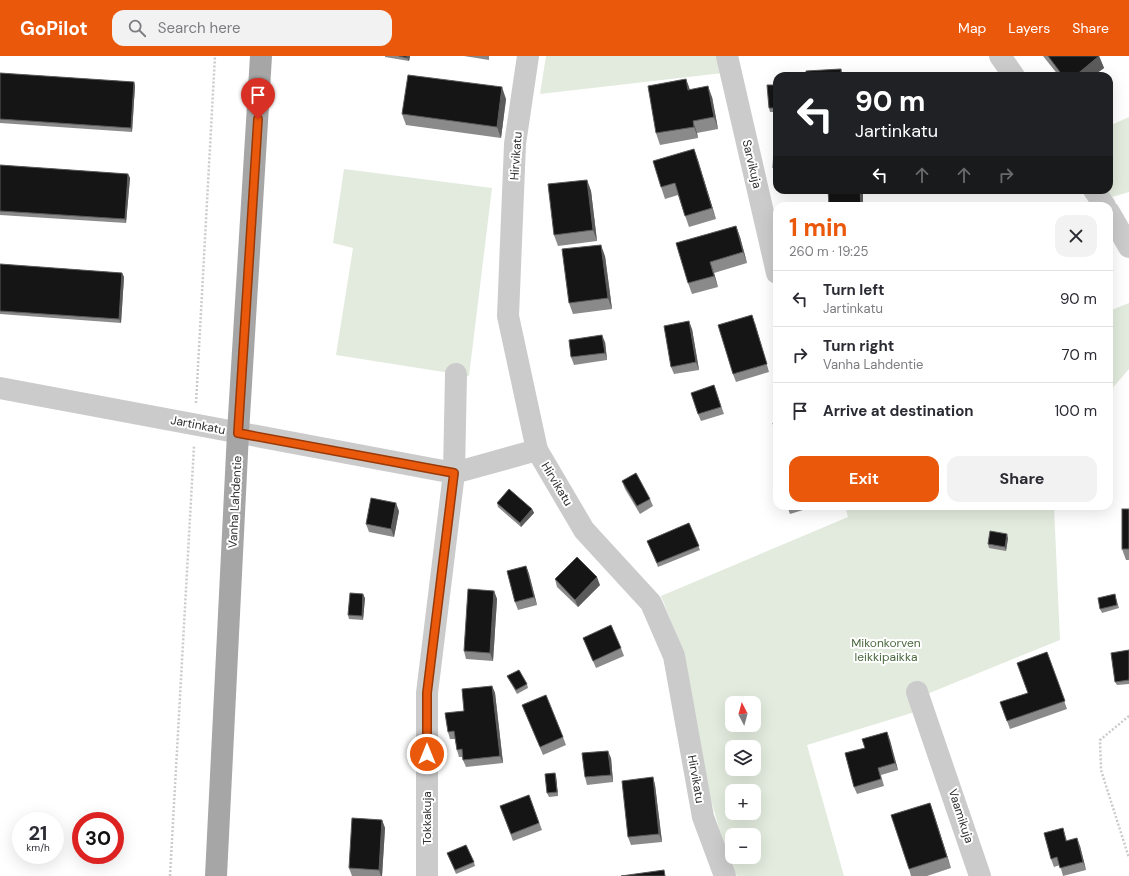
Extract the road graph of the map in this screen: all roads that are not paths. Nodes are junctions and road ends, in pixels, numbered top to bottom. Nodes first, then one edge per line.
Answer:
1 (261, 56) edge
2 (528, 56) edge
3 (727, 56) edge
4 (1000, 56) edge
5 (1011, 72) edge
6 (1113, 219) edge
7 (1129, 247) edge
8 (773, 256) edge
9 (456, 374) dead end
10 (0, 388) edge
11 (238, 433) junction
12 (537, 450) junction
13 (454, 473) junction
14 (917, 692) dead end
15 (216, 876) edge
16 (427, 876) edge
17 (725, 876) edge
18 (980, 876) edge

1 - 11 main road, Vanha Lahdentie
2 - 12 street, Hirvikatu
3 - 8 street, Sarvikuja
4 - 5 street
6 - 7 street
9 - 13 street, Tokkakuja
10 - 11 street, Jartinkatu
11 - 13 street, Jartinkatu
11 - 15 main road, Vanha Lahdentie
12 - 13 street, Jartinkatu
12 - 17 street, Hirvikatu
13 - 16 street, Tokkakuja
14 - 18 street, Vaamikuja

